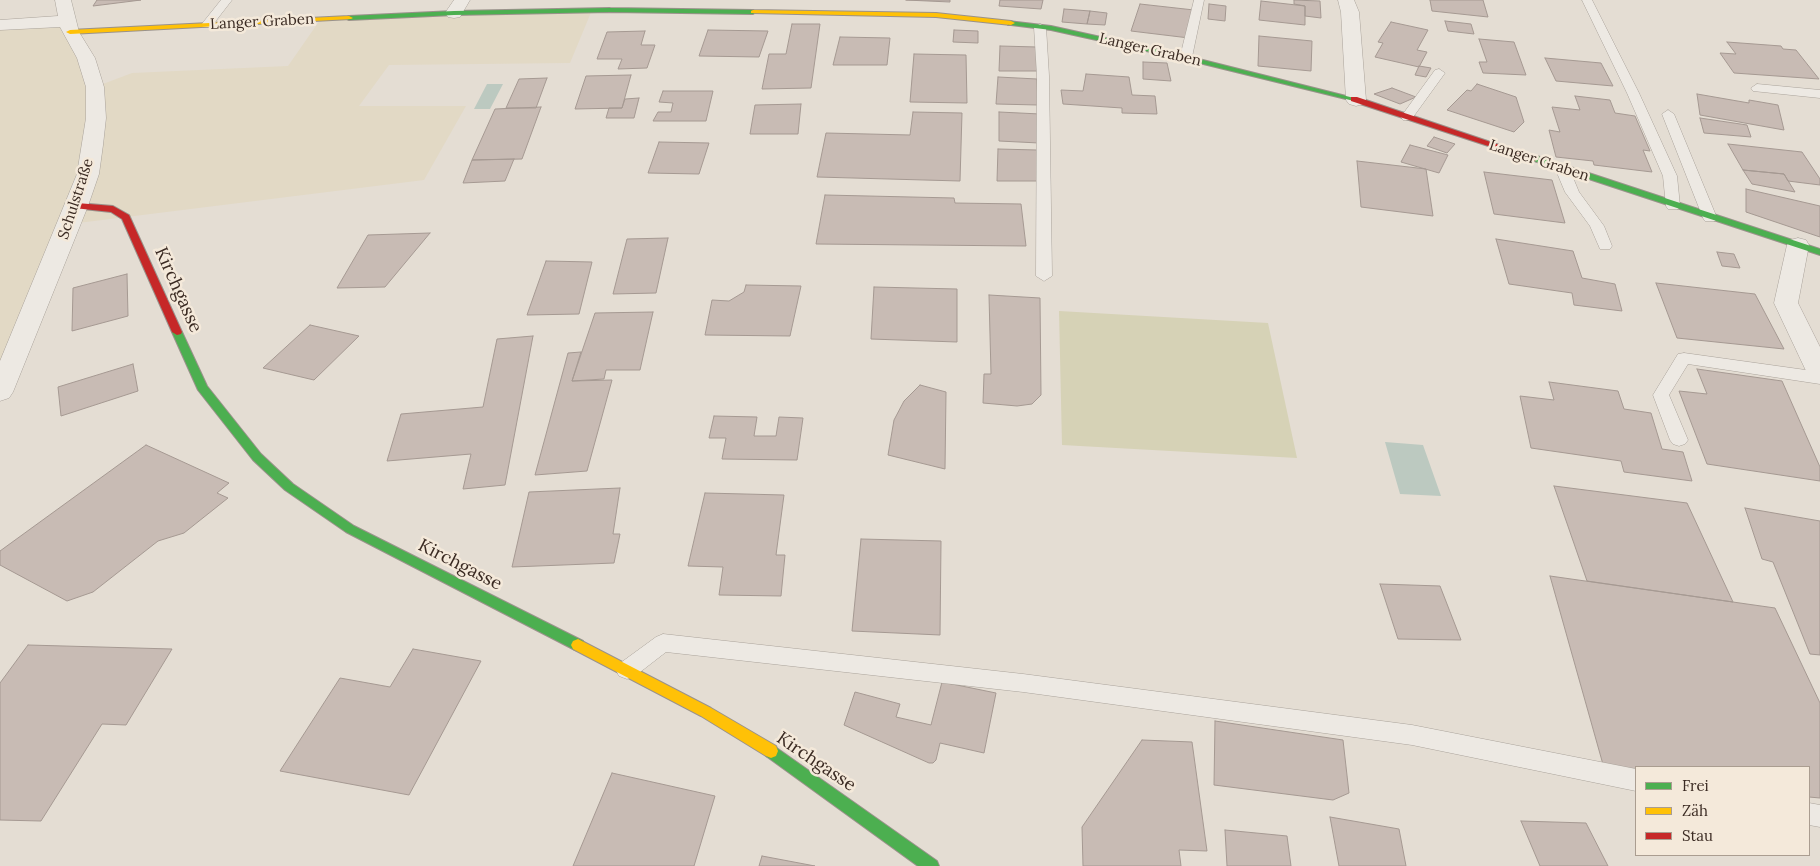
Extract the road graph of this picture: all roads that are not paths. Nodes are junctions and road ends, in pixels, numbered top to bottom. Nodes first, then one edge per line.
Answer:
1 (63, 0) edge
2 (227, 0) edge
3 (1200, 0) edge
4 (1346, 0) edge
5 (1587, 0) edge
6 (458, 6) edge
7 (207, 25) junction
8 (0, 26) edge
9 (69, 26) junction
10 (1040, 27) junction
11 (1186, 57) junction
12 (1439, 73) dead end
13 (1757, 88) dead end
14 (1820, 94) edge
15 (1356, 100) junction
16 (1668, 114) dead end
17 (1407, 116) junction
18 (1562, 168) junction
19 (77, 206) junction
20 (1673, 206) junction
21 (1710, 218) junction
22 (1605, 246) dead end
23 (1809, 249) edge
24 (1044, 276) dead end
25 (1820, 373) edge
26 (1820, 378) edge
27 (0, 392) edge
28 (1679, 440) dead end
29 (627, 670) junction
30 (1635, 780) edge
31 (931, 866) edge

1 - 9 street, Schulstraße
2 - 7 lane
3 - 11 lane
4 - 15 street
5 - 20 lane
6 - 7 street, Langer Graben
6 - 10 street, Langer Graben
7 - 9 street, Langer Graben
8 - 9 street
9 - 19 street, Schulstraße
10 - 11 street, Langer Graben
10 - 24 lane
11 - 15 street, Langer Graben
12 - 17 lane
13 - 14 lane
15 - 17 street, Langer Graben
16 - 21 lane
17 - 18 street, Langer Graben
18 - 20 street, Langer Graben
18 - 22 lane
19 - 27 street, Schulstraße
19 - 29 street, Kirchgasse
20 - 21 street, Langer Graben
21 - 23 street, Langer Graben
23 - 25 street
26 - 28 lane
29 - 30 lane
29 - 31 street, Kirchgasse

